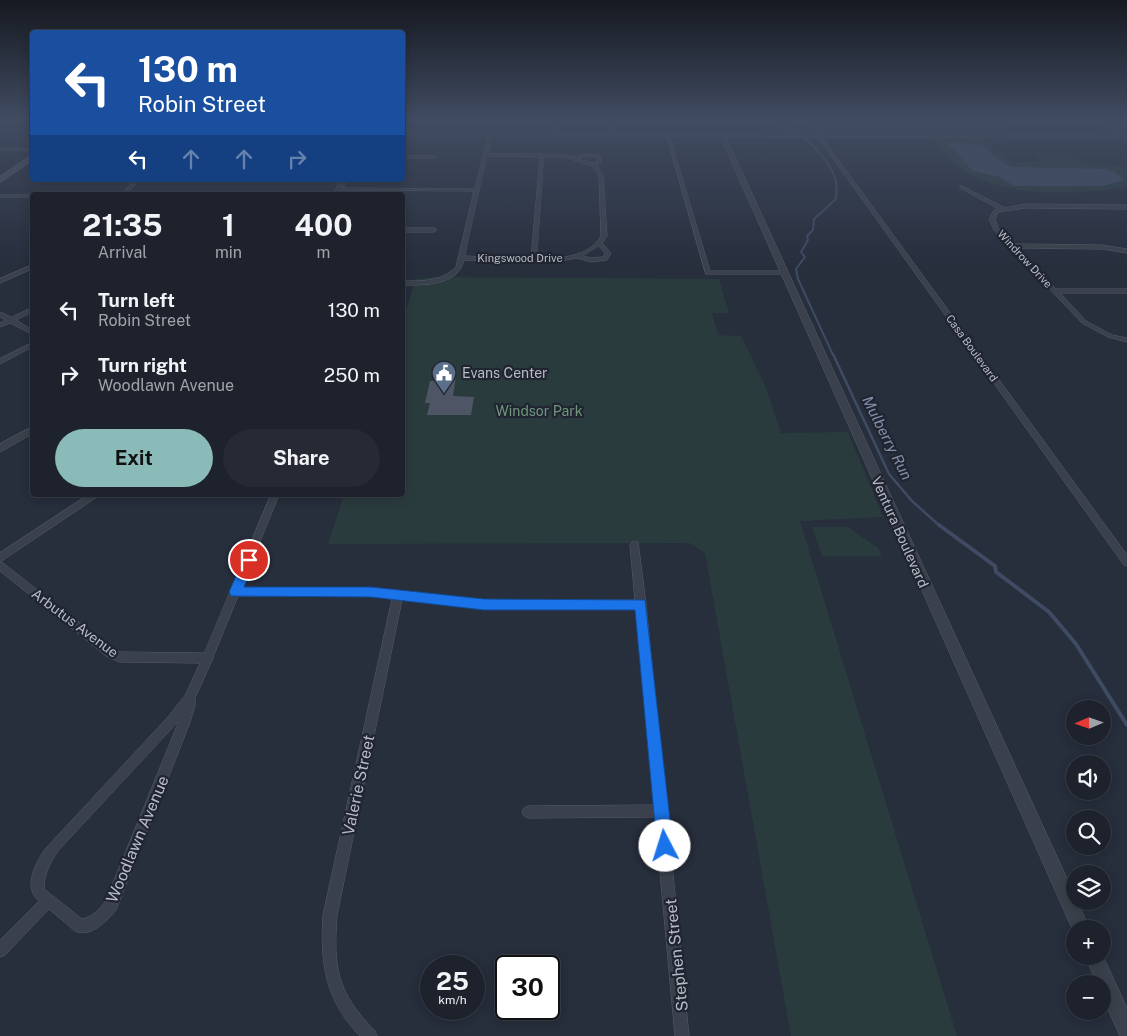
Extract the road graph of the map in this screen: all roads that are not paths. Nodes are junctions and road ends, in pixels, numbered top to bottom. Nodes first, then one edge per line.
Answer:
1 (15, 169) edge
2 (483, 169) edge
3 (541, 169) edge
4 (598, 169) edge
5 (677, 169) edge
6 (738, 169) edge
7 (845, 169) edge
8 (0, 180) edge
9 (136, 182) edge
10 (962, 187) dead end
11 (478, 190) junction
12 (125, 192) edge
13 (337, 192) edge
14 (0, 196) edge
15 (30, 196) edge
16 (1127, 207) edge
17 (1003, 208) junction
18 (405, 230) edge
19 (434, 230) dead end
20 (600, 244) junction
21 (1012, 246) junction
22 (1127, 251) edge
23 (578, 256) junction
24 (462, 258) junction
25 (534, 259) junction
26 (30, 268) edge
27 (785, 273) junction
28 (440, 279) joint
29 (0, 281) edge
30 (405, 283) edge
31 (1054, 291) junction
32 (1127, 291) edge
33 (30, 311) edge
34 (0, 314) edge
35 (11, 320) junction
36 (0, 325) edge
37 (30, 331) edge
38 (1127, 340) edge
39 (30, 346) edge
40 (0, 362) edge
41 (30, 431) edge
42 (0, 448) edge
43 (91, 497) edge
44 (274, 497) edge
45 (635, 545) dead end
46 (0, 558) edge
47 (1127, 562) edge
48 (2, 570) edge
49 (236, 592) junction
50 (398, 595) junction
51 (641, 604) junction
52 (208, 658) junction
53 (190, 698) junction
54 (662, 811) junction
55 (528, 812) dead end
56 (48, 900) junction
57 (1077, 920) edge
58 (0, 950) edge
59 (1098, 965) edge
60 (1127, 1029) edge
61 (370, 1036) edge
62 (682, 1036) edge

1 - 8 main road
2 - 11 street
3 - 25 street
4 - 20 street, Kingswood Drive
5 - 27 street
6 - 27 street, Ventura Boulevard
7 - 47 street, Casa Boulevard
9 - 12 street
10 - 17 street
11 - 13 street
11 - 24 street
14 - 15 street
16 - 17 street, Windrow Drive
17 - 21 street, Windrow Drive
18 - 19 street
20 - 23 street, Kingswood Drive
20 - 23 street, Kingswood Drive
21 - 22 street
21 - 31 street, Windrow Drive
23 - 25 street, Kingswood Drive
24 - 25 street, Kingswood Drive
24 - 28 street
26 - 29 street
27 - 57 street, Ventura Boulevard
28 - 30 street
31 - 32 street
31 - 38 street, Windrow Drive
33 - 35 street
34 - 35 street
35 - 36 street
35 - 37 street
39 - 40 street
41 - 42 street
43 - 46 street
44 - 49 street, Woodlawn Avenue
45 - 51 street, Stephen Street
48 - 52 street, Arbutus Avenue
49 - 50 street
49 - 52 street, Woodlawn Avenue
50 - 51 street
50 - 61 street, Valerie Street
51 - 54 street, Stephen Street
52 - 53 street, Woodlawn Avenue
53 - 56 street, Woodlawn Avenue
53 - 56 street, Woodlawn Avenue
54 - 55 street
54 - 62 street, Stephen Street
56 - 58 street
59 - 60 street

